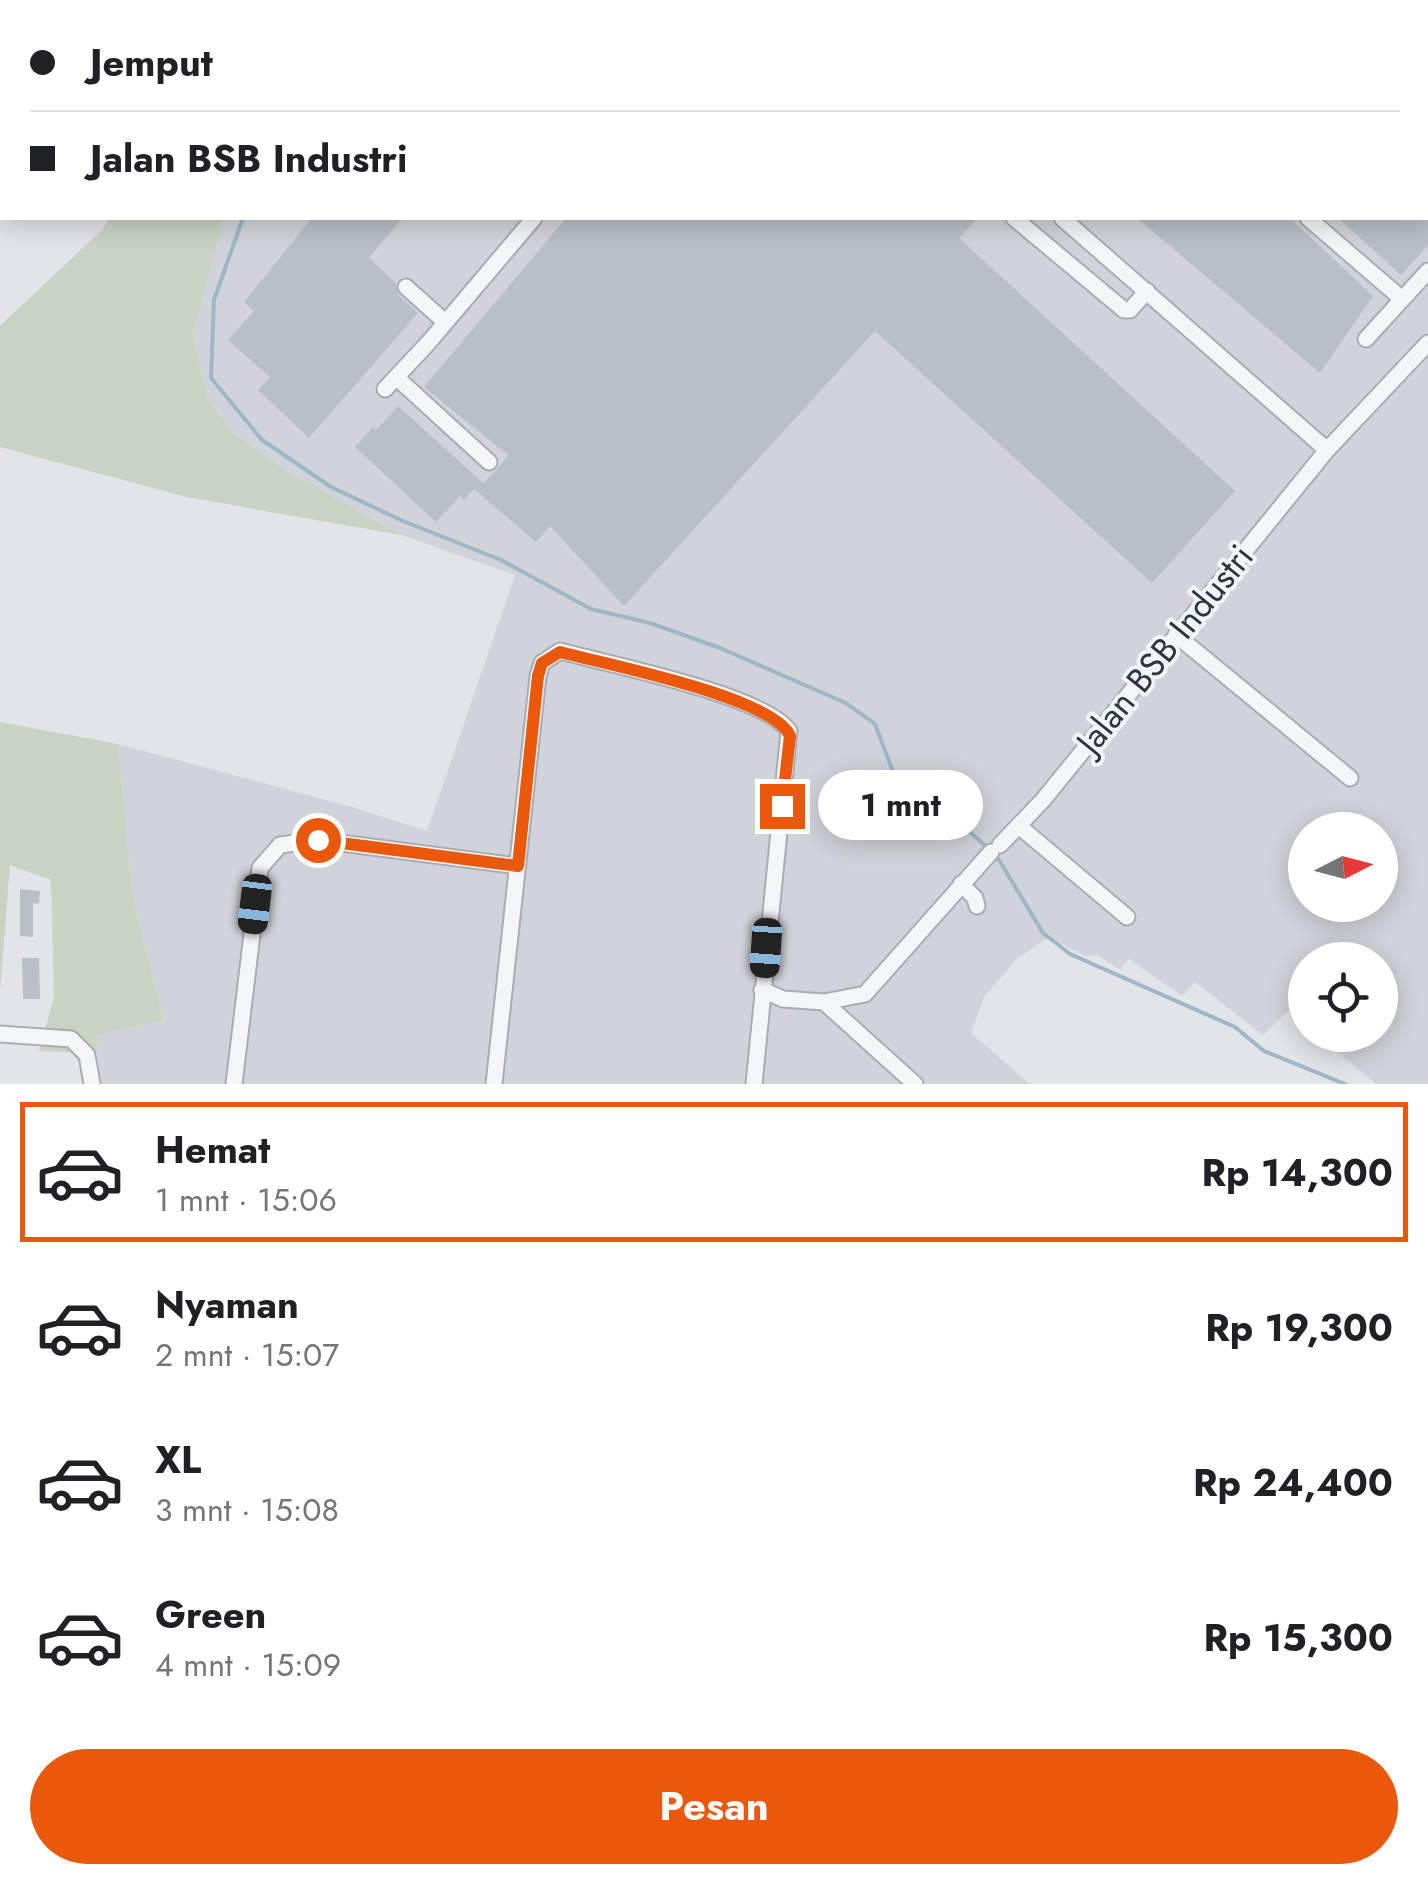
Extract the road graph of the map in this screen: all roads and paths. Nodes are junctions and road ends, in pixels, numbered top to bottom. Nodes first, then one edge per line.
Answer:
1 (532, 220) edge
2 (1016, 220) edge
3 (1064, 220) edge
4 (1310, 220) edge
5 (1428, 271) edge
6 (406, 287) dead end
7 (1147, 291) junction
8 (1402, 299) junction
9 (446, 322) junction
10 (1366, 339) dead end
11 (1428, 344) edge
12 (1327, 450) junction
13 (489, 462) dead end
14 (1176, 635) junction
15 (1350, 778) dead end
16 (1020, 828) junction
17 (518, 866) junction
18 (960, 884) junction
19 (977, 906) dead end
20 (1127, 917) dead end
21 (762, 985) junction
22 (824, 1002) junction
23 (0, 1034) edge
24 (92, 1076) edge
25 (234, 1084) edge
26 (494, 1084) edge
27 (754, 1084) edge
28 (915, 1084) edge

1 - 9 street
2 - 7 street
3 - 7 street
4 - 8 street
5 - 8 street
6 - 9 street
7 - 12 street
8 - 10 street
9 - 13 street
11 - 12 street, Jalan BSB Industri
12 - 14 street, Jalan BSB Industri
14 - 15 street
14 - 16 street, Jalan BSB Industri
16 - 18 street, Jalan BSB Industri
16 - 20 street
17 - 21 street
17 - 25 street
17 - 26 street
18 - 19 street
18 - 22 street, Jalan BSB Industri
21 - 22 street, Jalan BSB Industri
21 - 27 street
22 - 28 street
23 - 24 street

